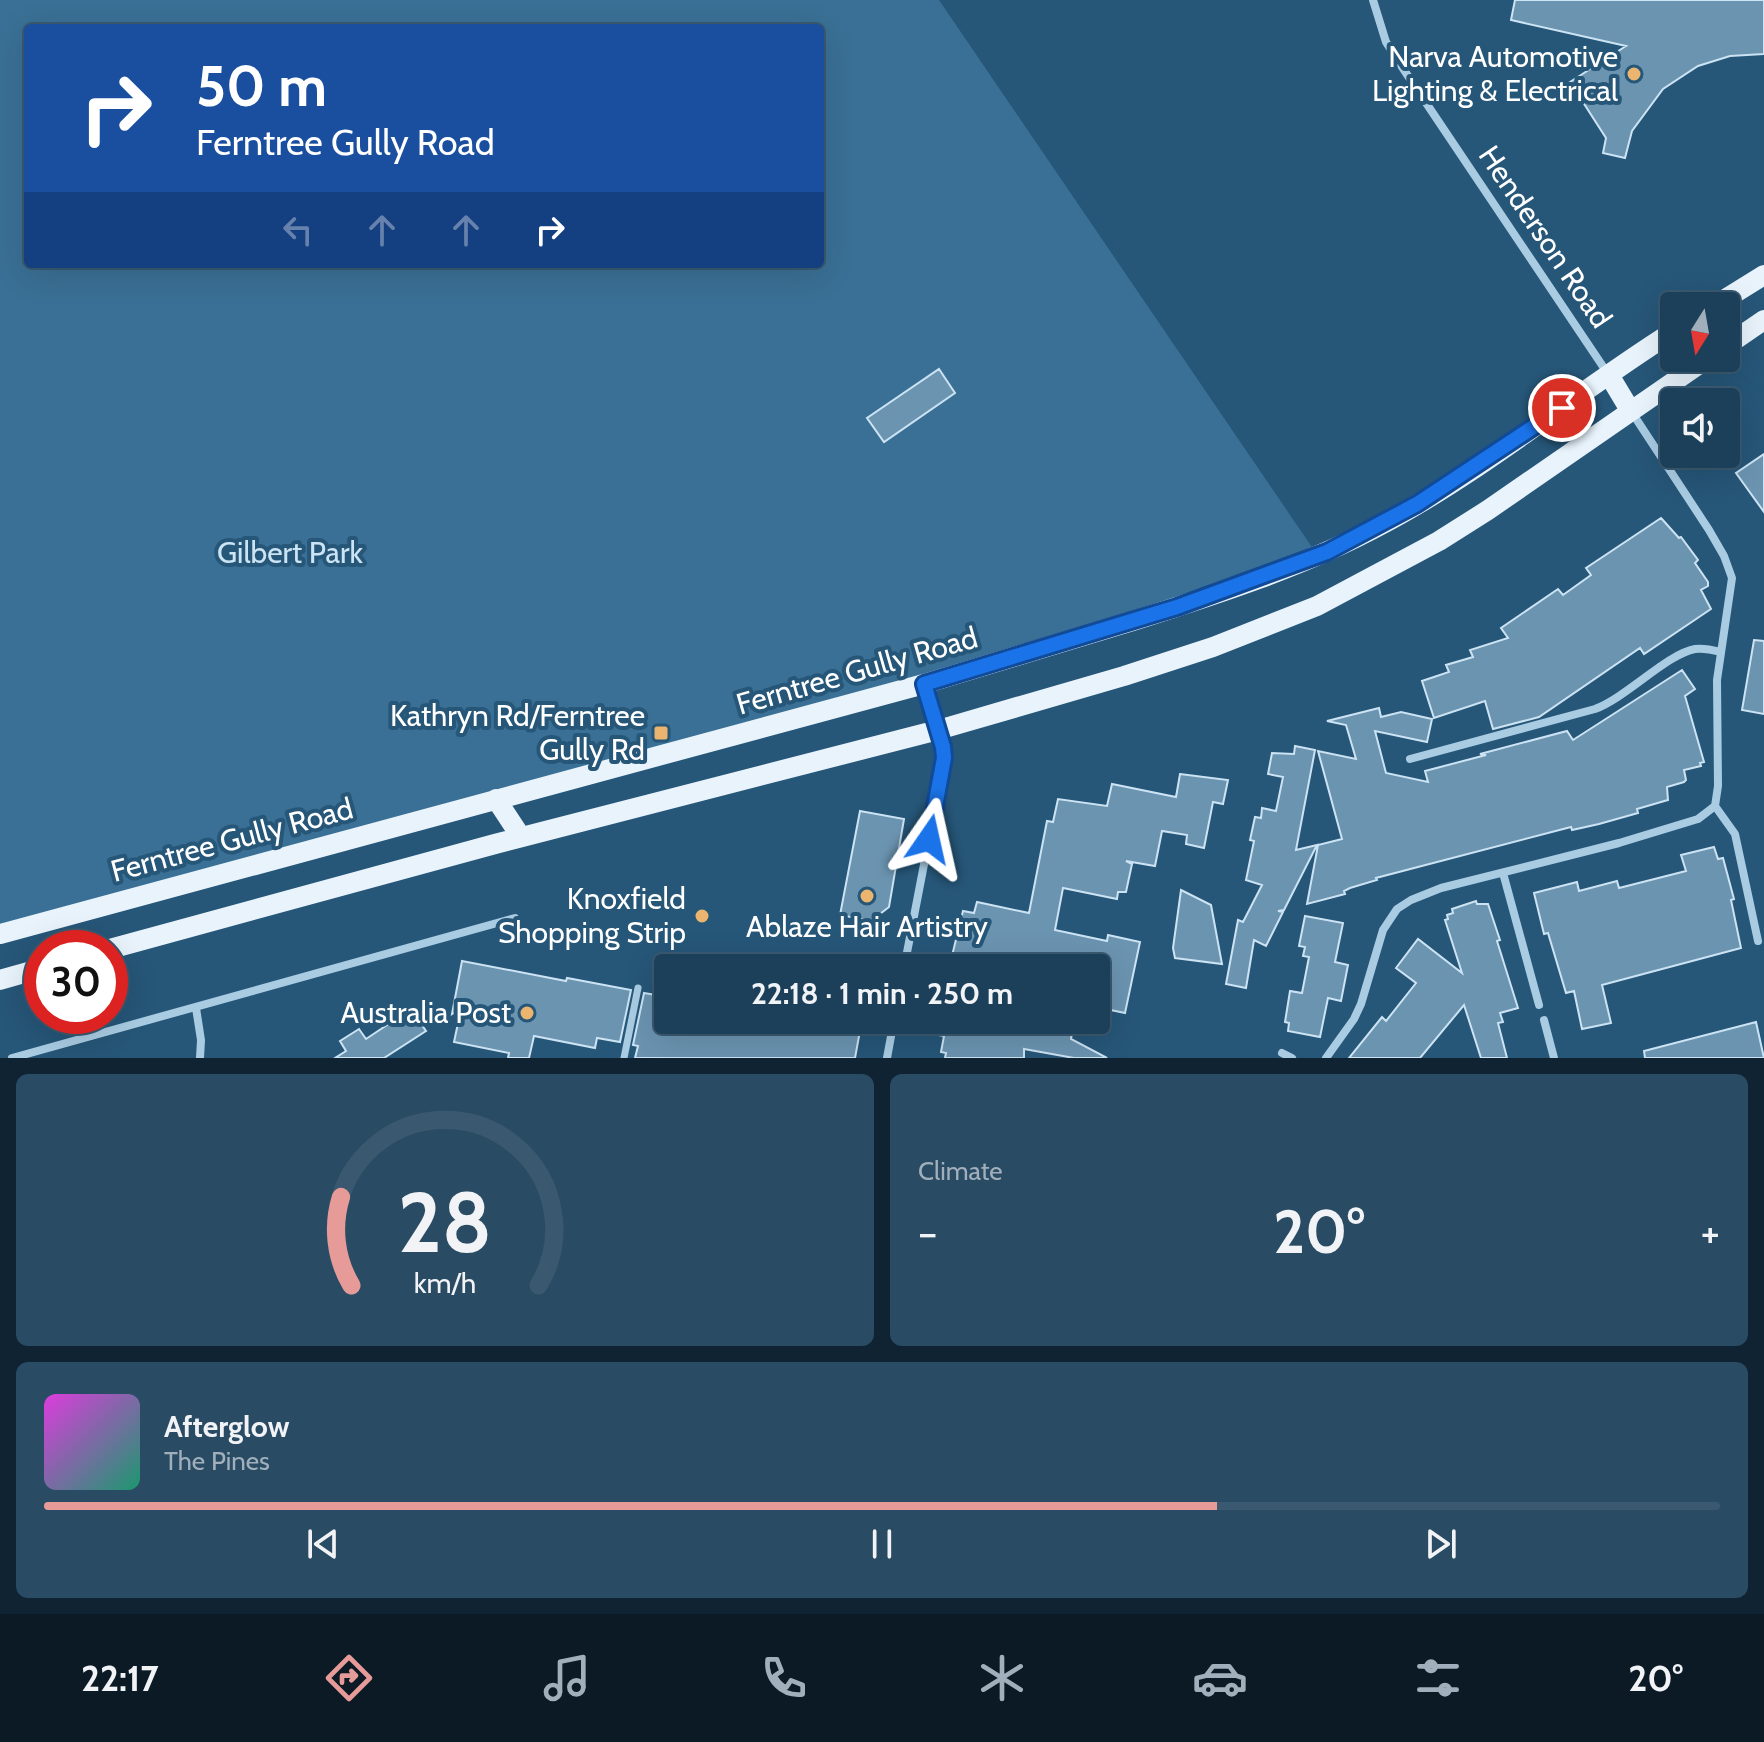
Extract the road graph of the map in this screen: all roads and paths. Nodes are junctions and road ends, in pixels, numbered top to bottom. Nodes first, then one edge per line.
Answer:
1 (1373, 0) edge
2 (1764, 275) edge
3 (1737, 292) edge
4 (1764, 320) edge
5 (1740, 336) edge
6 (1660, 340) edge
7 (1687, 372) edge
8 (1609, 375) junction
9 (1630, 410) junction
10 (1721, 652) junction
11 (924, 684) junction
12 (938, 730) junction
13 (1410, 759) dead end
14 (496, 799) junction
15 (1715, 806) junction
16 (521, 837) junction
17 (495, 844) junction
18 (1503, 873) junction
19 (515, 918) dead end
20 (0, 934) edge
21 (1758, 941) dead end
22 (128, 944) edge
23 (907, 954) edge
24 (24, 973) edge
25 (0, 980) edge
26 (638, 988) dead end
27 (1539, 1005) dead end
28 (196, 1008) junction
29 (1544, 1020) dead end
30 (891, 1034) edge
31 (1282, 1053) dead end
32 (12, 1058) edge
33 (200, 1058) edge
34 (624, 1058) edge
35 (887, 1058) edge
36 (1292, 1058) edge
37 (1326, 1058) edge
38 (1554, 1058) edge

1 - 8 street, Henderson Road
2 - 3 main road
4 - 5 main road
6 - 8 main road, Ferntree Gully Road
7 - 9 main road
8 - 9 main road
8 - 11 main road, Ferntree Gully Road
9 - 10 street
9 - 12 main road
10 - 13 street
10 - 15 street
11 - 12 street
11 - 14 main road, Ferntree Gully Road
12 - 16 main road
12 - 23 street
14 - 16 main road
14 - 17 main road
14 - 20 main road, Ferntree Gully Road
15 - 18 street
15 - 21 street
16 - 17 main road
17 - 22 main road
18 - 27 street
18 - 37 street
19 - 28 street
24 - 25 main road
26 - 34 street
28 - 32 street
28 - 33 street
29 - 38 street
30 - 35 street
31 - 36 street

